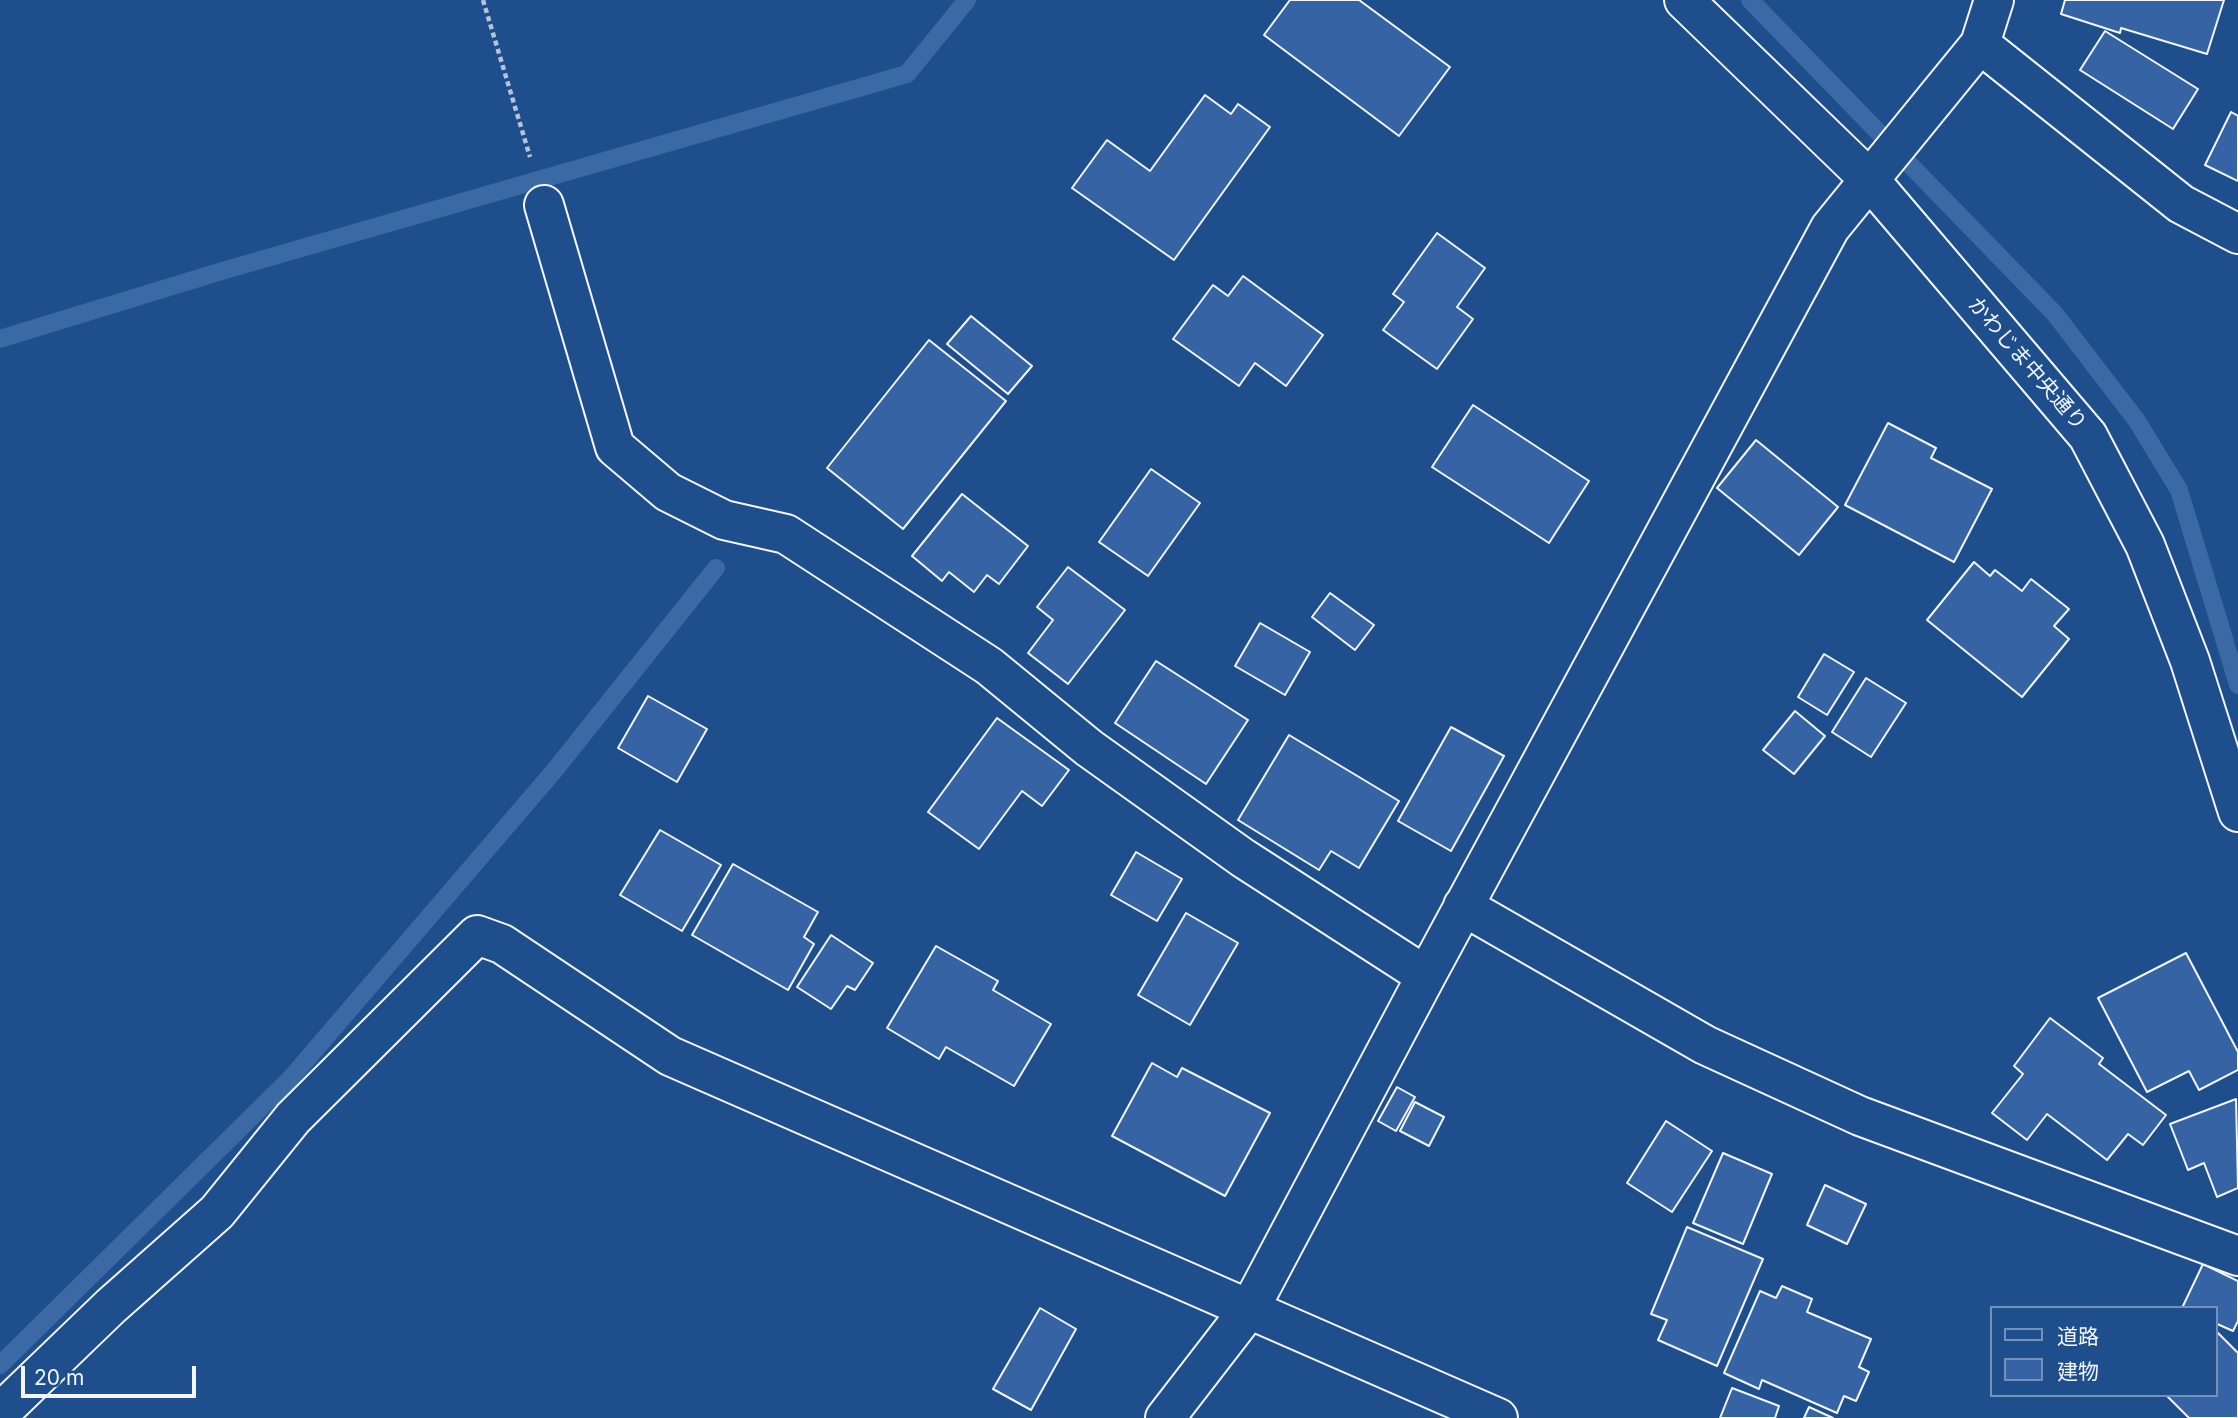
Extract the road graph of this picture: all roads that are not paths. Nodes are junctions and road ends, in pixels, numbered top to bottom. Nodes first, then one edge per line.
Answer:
1 (1684, 0) edge
2 (1994, 0) edge
3 (1980, 44) junction
4 (1868, 178) junction
5 (544, 205) road end
6 (2238, 234) edge
7 (2238, 812) edge
8 (1464, 906) junction
9 (1426, 976) junction
10 (2238, 1256) edge
11 (1250, 1308) junction
12 (0, 1413) edge
13 (1165, 1418) edge
14 (1498, 1418) edge

1 - 4 street, かわじま中央通り
2 - 3 street
3 - 4 street
3 - 6 street
4 - 7 street, かわじま中央通り
4 - 8 street
5 - 9 street
8 - 9 street
8 - 10 street
9 - 11 street
11 - 12 street
11 - 13 street
11 - 14 street

